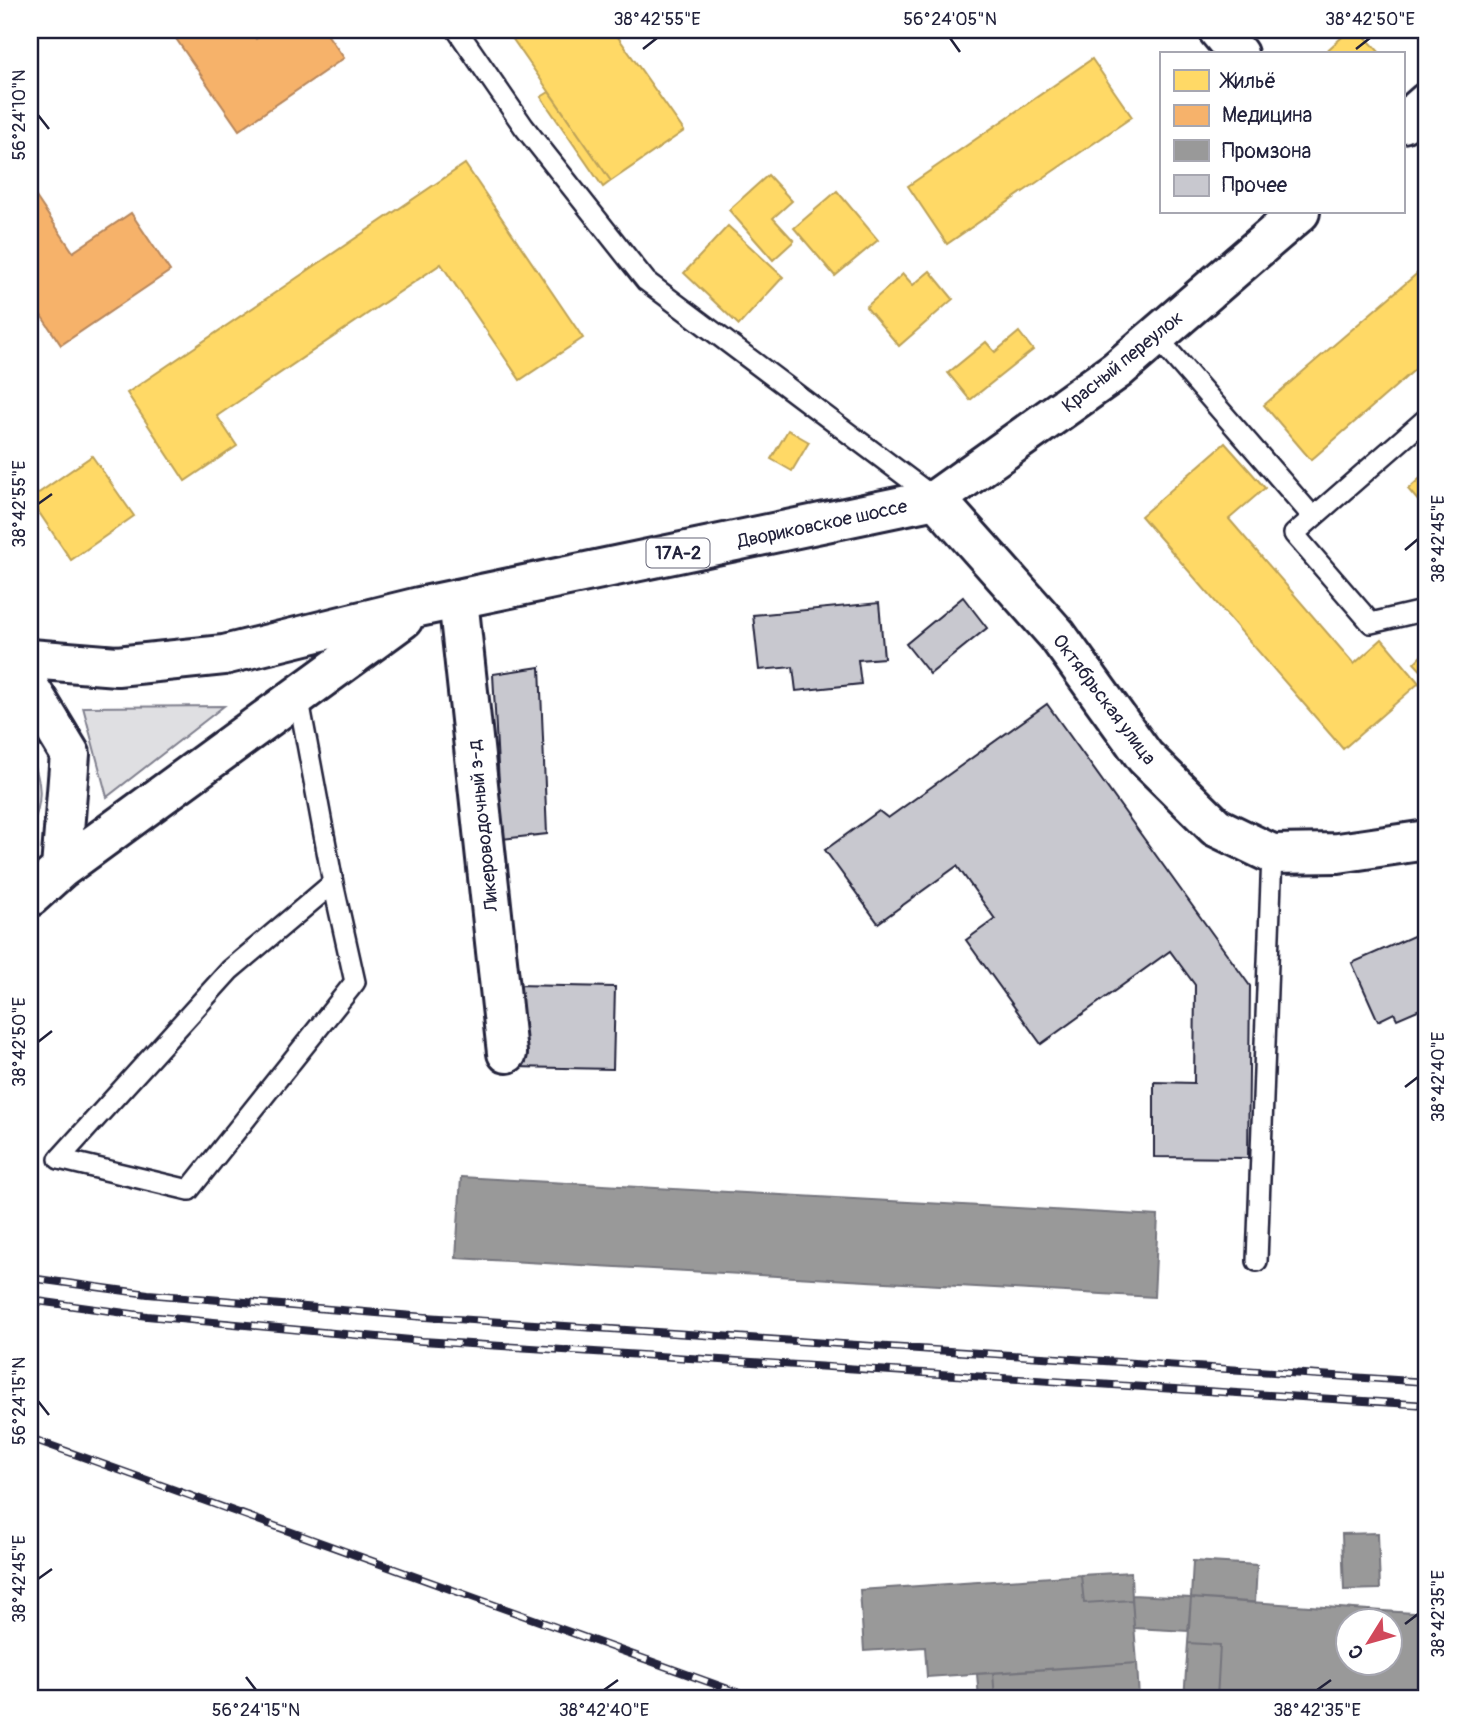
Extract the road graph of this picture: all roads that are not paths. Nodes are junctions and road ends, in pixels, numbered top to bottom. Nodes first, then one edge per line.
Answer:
1 (457, 30) edge
2 (1218, 30) edge
3 (1236, 52) edge
4 (1427, 102) edge
5 (1404, 122) edge
6 (1298, 214) edge
7 (1156, 336) junction
8 (1427, 418) edge
9 (936, 499) junction
10 (1313, 517) junction
11 (458, 599) junction
12 (419, 607) junction
13 (1427, 610) edge
14 (30, 659) edge
15 (30, 688) edge
16 (298, 695) junction
17 (1427, 840) edge
18 (1272, 854) junction
19 (61, 869) junction
20 (333, 883) junction
21 (30, 897) edge
22 (507, 1053) dead end
23 (1257, 1261) dead end

1 - 9 lane
2 - 3 main road
4 - 5 main road
6 - 7 main road, Красный переулок / 17А-2
7 - 9 main road, Красный переулок / 17А-2
7 - 10 lane
8 - 10 lane
9 - 11 main road, Двориковское шоссе / 17А-2
9 - 18 main road, Октябрьская улица
10 - 13 lane
11 - 12 main road, Двориковское шоссе / 17А-2
11 - 22 main road, Ликероводочный з-д
12 - 14 main road, Двориковское шоссе
12 - 16 main road
15 - 19 main road
16 - 19 main road
16 - 20 lane
17 - 18 main road, Октябрьская улица
18 - 23 lane
19 - 21 main road
20 - 20 lane

